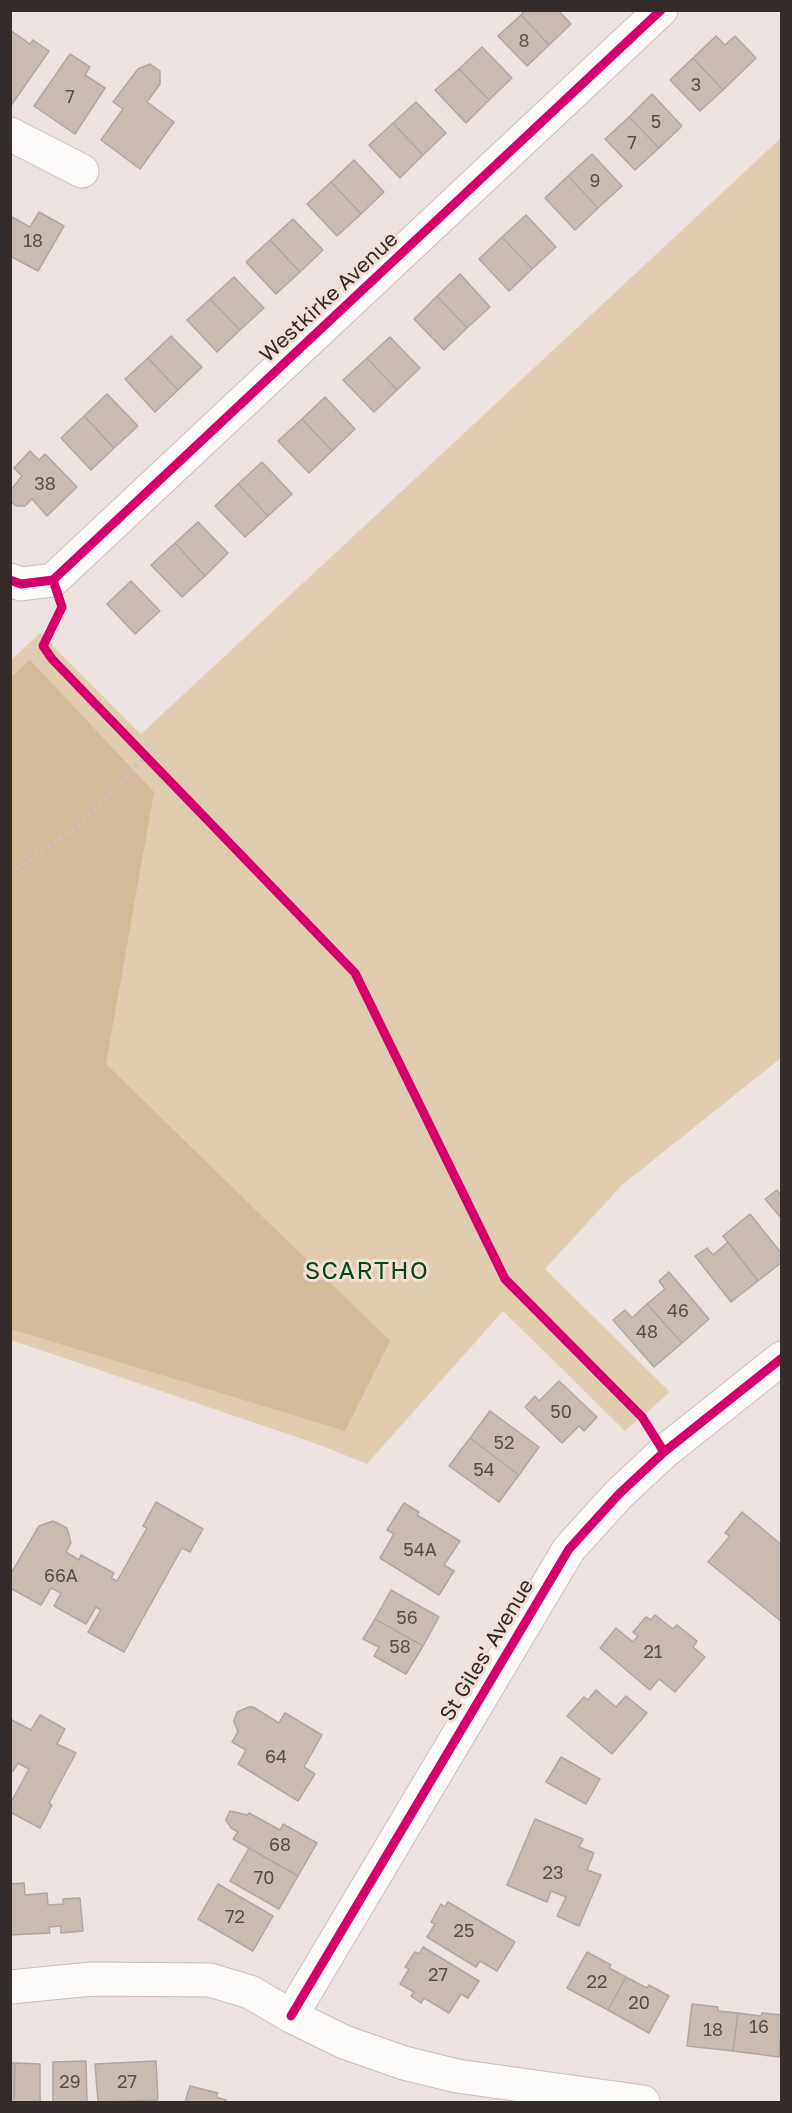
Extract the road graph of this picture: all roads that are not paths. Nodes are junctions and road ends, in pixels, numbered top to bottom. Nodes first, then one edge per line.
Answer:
1 (661, 10) edge
2 (10, 134) edge
3 (82, 171) dead end
4 (10, 580) edge
5 (782, 1358) edge
6 (10, 1987) edge
7 (291, 2016) junction
8 (643, 2103) edge

1 - 4 street, Westkirke Avenue
2 - 3 street
5 - 7 street, St Giles' Avenue
6 - 7 street
7 - 8 street

